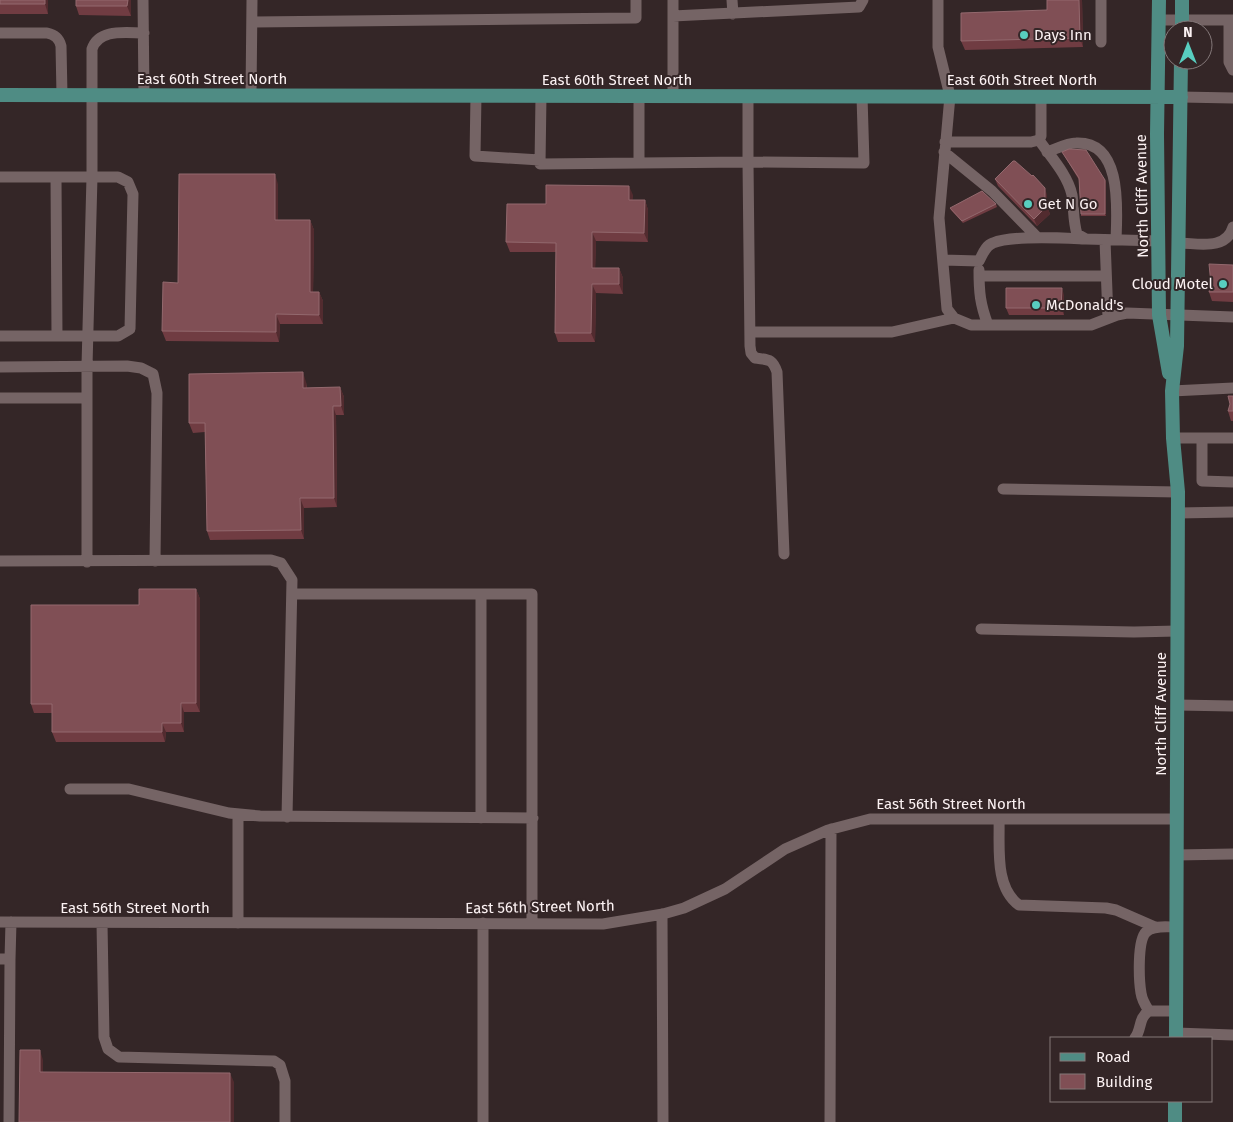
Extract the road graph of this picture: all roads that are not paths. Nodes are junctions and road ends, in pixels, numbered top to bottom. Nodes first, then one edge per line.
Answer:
1 (143, 0) edge
2 (252, 0) edge
3 (636, 0) edge
4 (674, 0) edge
5 (732, 0) edge
6 (864, 0) edge
7 (938, 0) edge
8 (1101, 0) edge
9 (1159, 0) edge
10 (1182, 0) edge
11 (733, 14) junction
12 (673, 16) junction
13 (1159, 20) junction
14 (1182, 20) edge
15 (1231, 20) edge
16 (1163, 21) edge
17 (252, 22) junction
18 (1213, 22) edge
19 (0, 33) edge
20 (144, 33) junction
21 (1102, 42) dead end
22 (1231, 44) edge
23 (1181, 70) edge
24 (1233, 70) edge
25 (0, 95) edge
26 (62, 95) junction
27 (92, 95) junction
28 (144, 95) junction
29 (251, 95) junction
30 (476, 96) junction
31 (541, 96) junction
32 (639, 96) junction
33 (673, 96) junction
34 (748, 96) junction
35 (862, 96) junction
36 (950, 96) junction
37 (1041, 97) junction
38 (1158, 97) junction
39 (1181, 97) junction
40 (1233, 98) edge
41 (1039, 140) junction
42 (945, 147) junction
43 (1047, 152) junction
44 (540, 160) junction
45 (748, 162) junction
46 (639, 163) junction
47 (0, 176) edge
48 (56, 177) junction
49 (92, 177) junction
50 (1233, 226) edge
51 (1038, 238) junction
52 (1086, 239) junction
53 (1111, 240) junction
54 (1159, 241) junction
55 (1178, 243) junction
56 (1228, 243) edge
57 (943, 260) junction
58 (979, 261) junction
59 (979, 276) junction
60 (1106, 276) junction
61 (1159, 315) junction
62 (1177, 315) junction
63 (1233, 317) edge
64 (954, 318) junction
65 (1104, 320) junction
66 (988, 324) junction
67 (750, 332) junction
68 (0, 336) edge
69 (57, 336) junction
70 (87, 337) junction
71 (87, 366) junction
72 (0, 367) edge
73 (1233, 388) edge
74 (1172, 391) junction
75 (0, 398) edge
76 (87, 398) junction
77 (1173, 438) junction
78 (1202, 438) junction
79 (1233, 438) edge
80 (1233, 482) edge
81 (1003, 489) dead end
82 (1178, 492) junction
83 (1233, 512) edge
84 (1178, 513) junction
85 (784, 554) dead end
86 (0, 561) edge
87 (155, 561) junction
88 (87, 562) junction
89 (292, 594) junction
90 (480, 594) junction
91 (981, 629) dead end
92 (1177, 632) junction
93 (1177, 705) junction
94 (1233, 706) edge
95 (70, 788) dead end
96 (238, 814) junction
97 (286, 816) junction
98 (482, 818) junction
99 (533, 818) junction
100 (999, 819) junction
101 (1176, 819) junction
102 (832, 829) junction
103 (1233, 854) edge
104 (1176, 855) junction
105 (662, 914) junction
106 (5, 922) edge
107 (102, 923) junction
108 (238, 923) junction
109 (483, 923) junction
110 (532, 924) junction
111 (1155, 927) junction
112 (1176, 927) junction
113 (5, 959) edge
114 (1149, 1011) junction
115 (1176, 1011) junction
116 (1176, 1035) edge
117 (1233, 1035) edge
118 (1136, 1037) edge
119 (1176, 1102) edge
120 (9, 1122) edge
121 (285, 1122) edge
122 (483, 1122) edge
123 (663, 1122) edge
124 (830, 1122) edge
125 (1175, 1122) edge

1 - 20 street
2 - 17 street
3 - 17 street
4 - 12 street
5 - 11 street
6 - 11 street
7 - 36 street
8 - 21 street
9 - 13 main road, North Cliff Avenue
10 - 14 main road
11 - 12 street
12 - 33 street
13 - 16 street
13 - 38 main road, North Cliff Avenue
15 - 18 street
15 - 22 street
17 - 29 street
19 - 26 street
20 - 27 street
20 - 28 street
22 - 24 street
23 - 39 main road, North Cliff Avenue
25 - 26 main road, East 60th Street North
26 - 27 main road, East 60th Street North
27 - 28 main road, East 60th Street North
27 - 49 street
28 - 29 main road, East 60th Street North
29 - 30 main road, East 60th Street North
30 - 31 main road, East 60th Street North
30 - 44 street
31 - 32 main road, East 60th Street North
31 - 44 street
32 - 33 main road, East 60th Street North
32 - 46 street
33 - 34 main road, East 60th Street North
34 - 35 main road, East 60th Street North
34 - 45 street
35 - 36 main road, East 60th Street North
35 - 45 street
36 - 37 main road, East 60th Street North
36 - 42 street
37 - 38 main road, East 60th Street North
37 - 41 street
38 - 39 main road, East 60th Street North
38 - 54 main road, North Cliff Avenue
39 - 40 street, East 60th Street North
39 - 55 main road, North Cliff Avenue
41 - 42 street
41 - 43 street
42 - 51 street
42 - 57 street
43 - 52 street
43 - 53 street
44 - 46 street
45 - 46 street
45 - 67 street
47 - 48 street
48 - 49 street
48 - 69 street
49 - 70 street
49 - 70 street
50 - 56 street
51 - 52 street
51 - 58 street
52 - 53 street
53 - 54 street
53 - 60 street
54 - 61 main road, North Cliff Avenue
55 - 56 street
55 - 62 main road, North Cliff Avenue
57 - 58 street
57 - 64 street
58 - 59 street
59 - 60 street
59 - 66 street
60 - 65 street
61 - 62 street
61 - 65 street
61 - 74 main road, North Cliff Avenue
62 - 63 street
62 - 74 main road, North Cliff Avenue
64 - 66 street
64 - 67 street
65 - 66 street
67 - 85 street
68 - 69 street
69 - 70 street
70 - 71 street
71 - 72 street
71 - 76 street
71 - 87 street
73 - 74 street
74 - 77 main road, North Cliff Avenue
75 - 76 street
76 - 88 street
77 - 78 street
77 - 82 main road, North Cliff Avenue
78 - 79 street
78 - 80 street
81 - 82 street
82 - 84 main road, North Cliff Avenue
83 - 84 street
84 - 92 main road, North Cliff Avenue
86 - 88 street
87 - 88 street
87 - 89 street
89 - 90 street
89 - 97 street
90 - 98 street
90 - 99 street
91 - 92 street
92 - 93 main road, North Cliff Avenue
93 - 94 street
93 - 101 main road, North Cliff Avenue
95 - 96 street
96 - 97 street
96 - 108 street
97 - 98 street
98 - 99 street
99 - 110 street
100 - 101 street, East 56th Street North
100 - 102 street, East 56th Street North
100 - 111 street
101 - 104 main road, North Cliff Avenue
102 - 105 street, East 56th Street North
102 - 124 street
103 - 104 street
104 - 112 main road, North Cliff Avenue
105 - 110 street, East 56th Street North
105 - 123 street
106 - 107 street, East 56th Street North
106 - 113 street
107 - 108 street, East 56th Street North
107 - 121 street
108 - 109 street, East 56th Street North
109 - 110 street, East 56th Street North
109 - 122 street
111 - 112 street
111 - 114 street
112 - 115 main road, North Cliff Avenue
113 - 120 street
114 - 115 street
114 - 118 street
115 - 116 main road, North Cliff Avenue
116 - 117 street
119 - 125 main road

